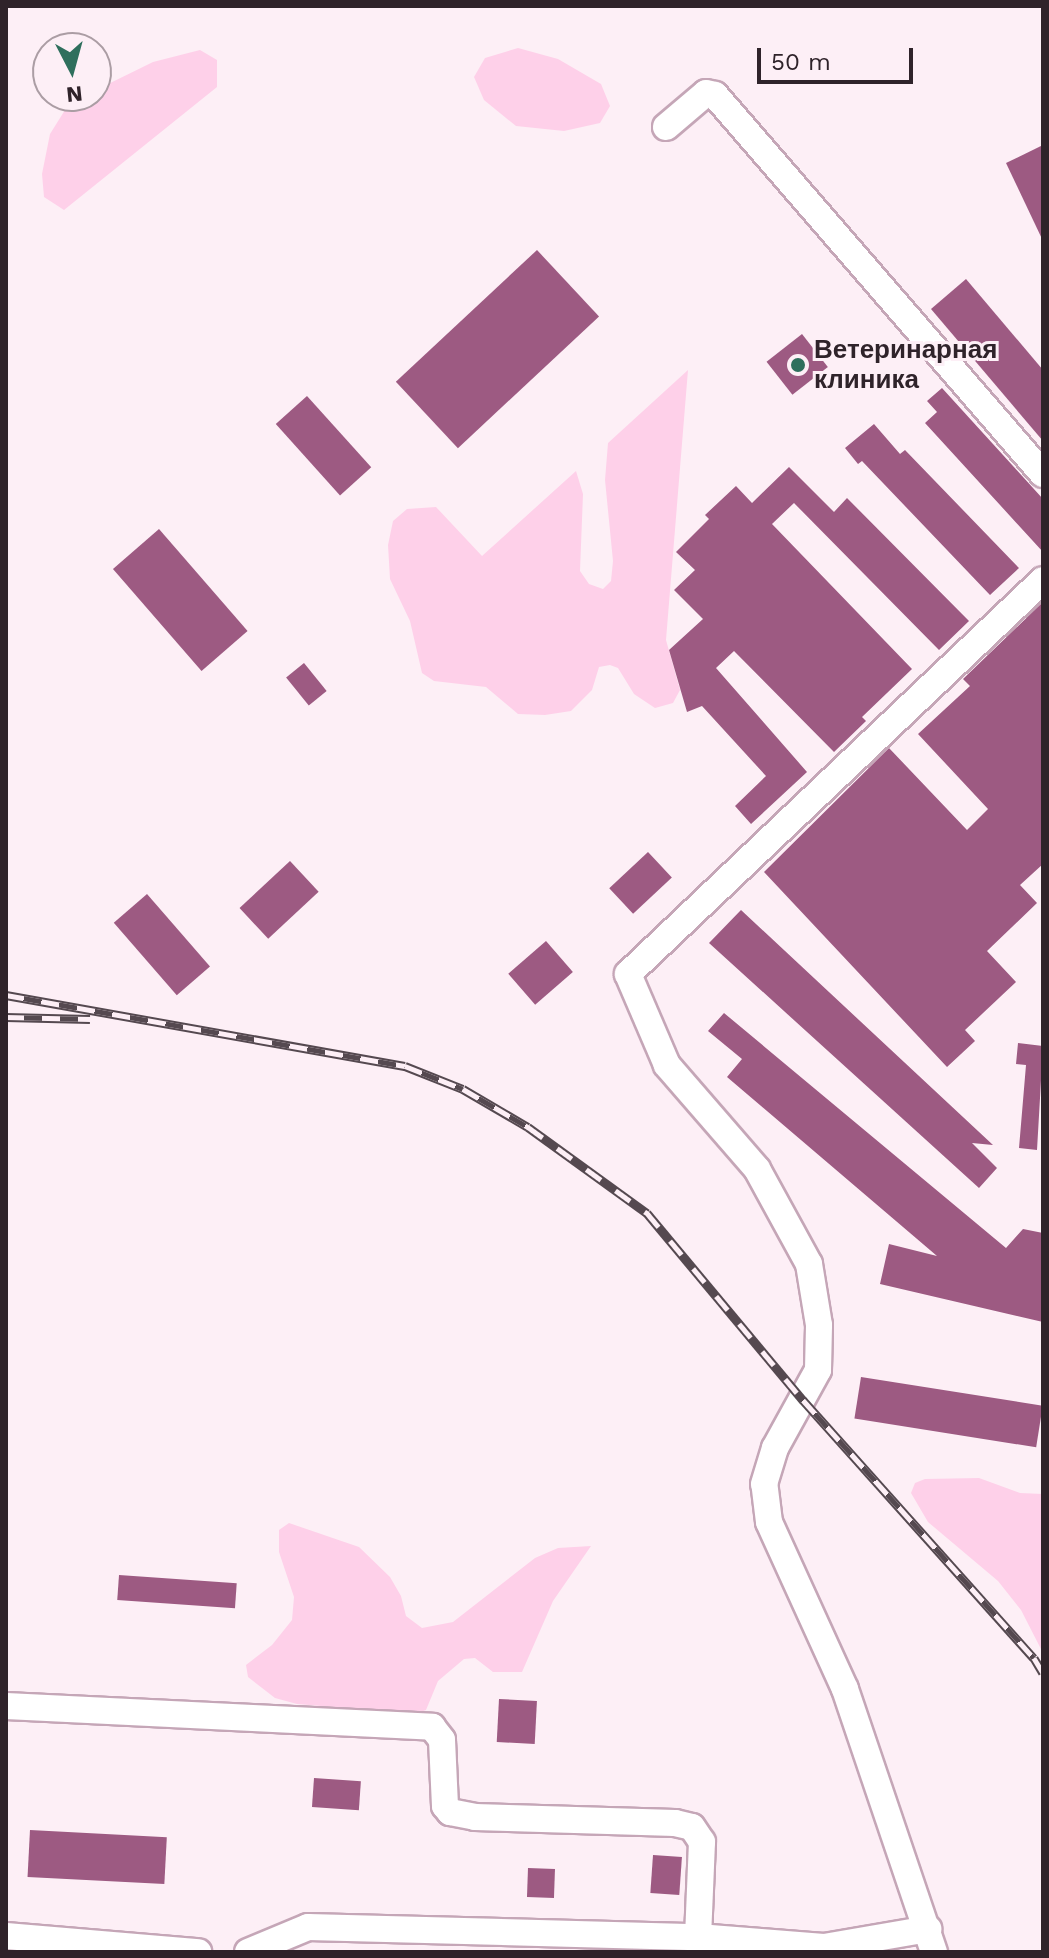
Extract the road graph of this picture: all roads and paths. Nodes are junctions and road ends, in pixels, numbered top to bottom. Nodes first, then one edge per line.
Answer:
1 (666, 127) dead end
2 (1043, 474) edge
3 (1043, 580) edge
4 (6, 1706) edge
5 (6, 1936) edge
6 (698, 1937) junction
7 (931, 1941) edge
8 (646, 1943) edge
9 (281, 1945) edge
10 (198, 1952) edge
11 (248, 1952) edge

1 - 2 street
3 - 7 street
4 - 6 street
5 - 10 street
6 - 7 street
6 - 8 street
8 - 9 street
9 - 11 street

